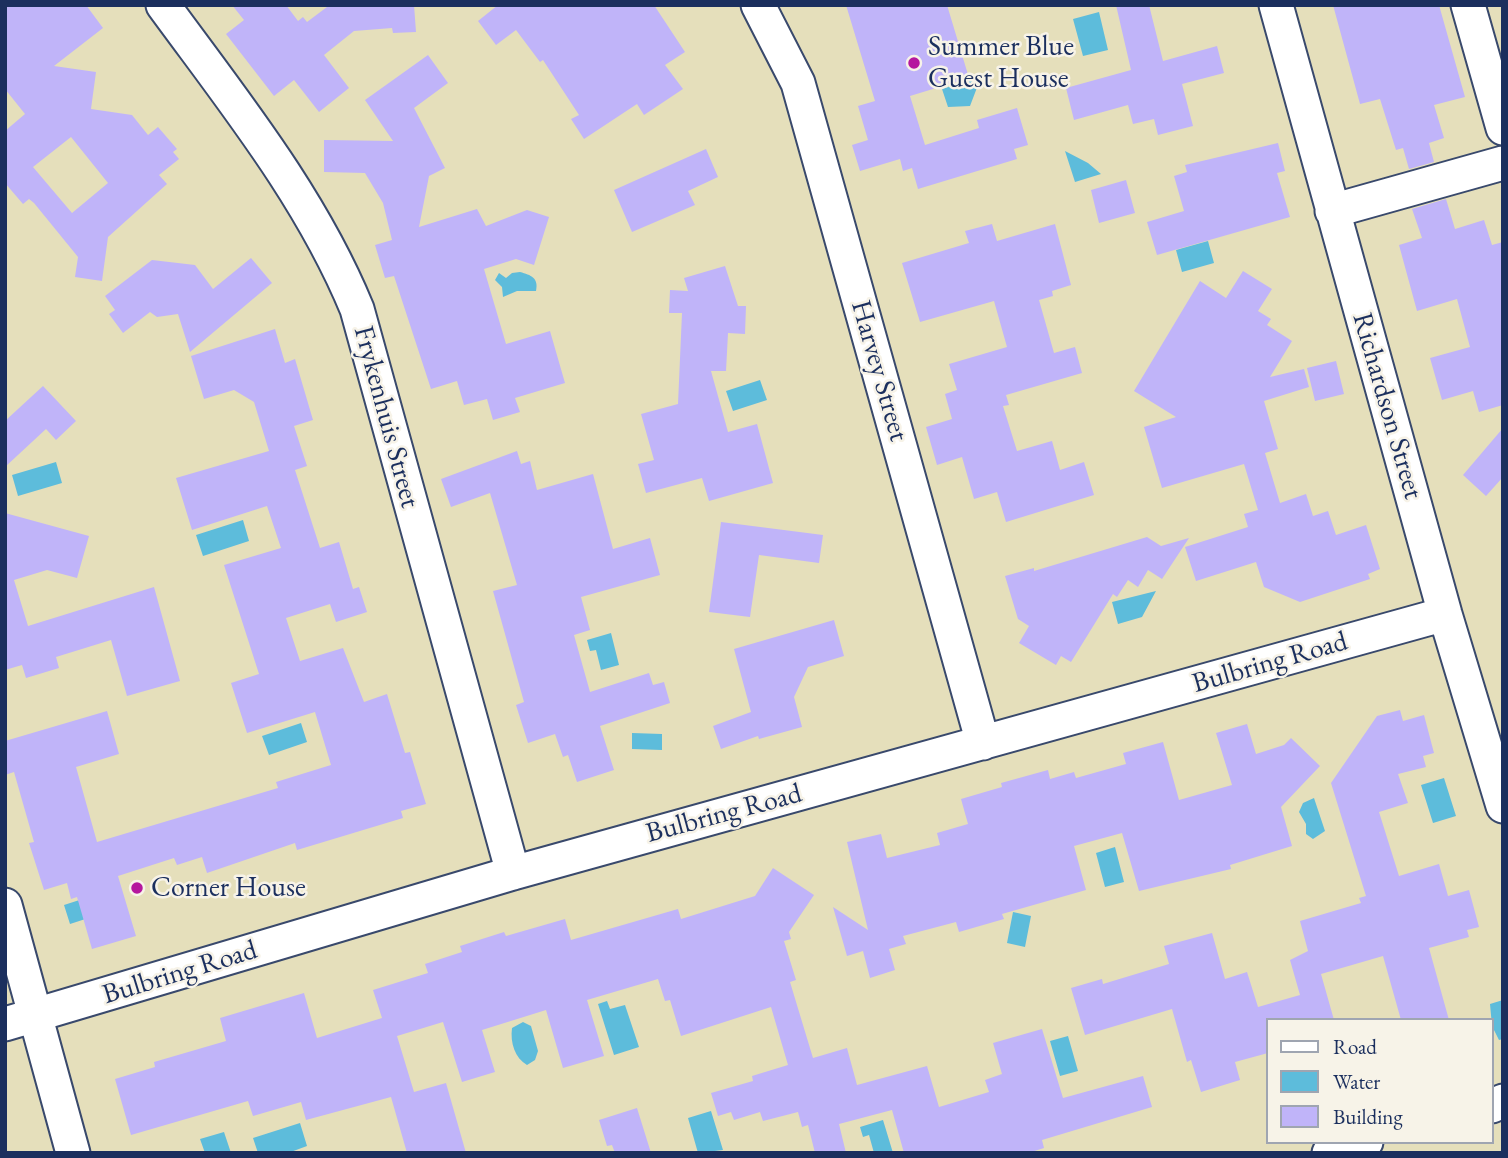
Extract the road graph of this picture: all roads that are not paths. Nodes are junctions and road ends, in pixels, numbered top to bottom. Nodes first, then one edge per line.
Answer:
1 (163, 5) edge
2 (758, 5) edge
3 (1276, 5) edge
4 (1468, 5) edge
5 (1503, 128) edge
6 (1503, 163) edge
7 (1332, 211) junction
8 (1445, 614) junction
9 (983, 743) junction
10 (1503, 806) edge
11 (513, 873) junction
12 (5, 905) edge
13 (37, 1016) junction
14 (5, 1024) edge
15 (1359, 1144) edge
16 (73, 1153) edge
17 (1329, 1153) edge

1 - 11 street, Frykenhuis Street
2 - 9 street, Harvey Street
3 - 7 street, Richardson Street
4 - 5 street
6 - 7 street
7 - 8 street, Richardson Street
8 - 9 street, Bulbring Road
8 - 10 street, Richardson Street
9 - 11 street, Bulbring Road
11 - 13 street, Bulbring Road
12 - 13 street
13 - 14 street, Bulbring Road
13 - 16 street
15 - 17 street

